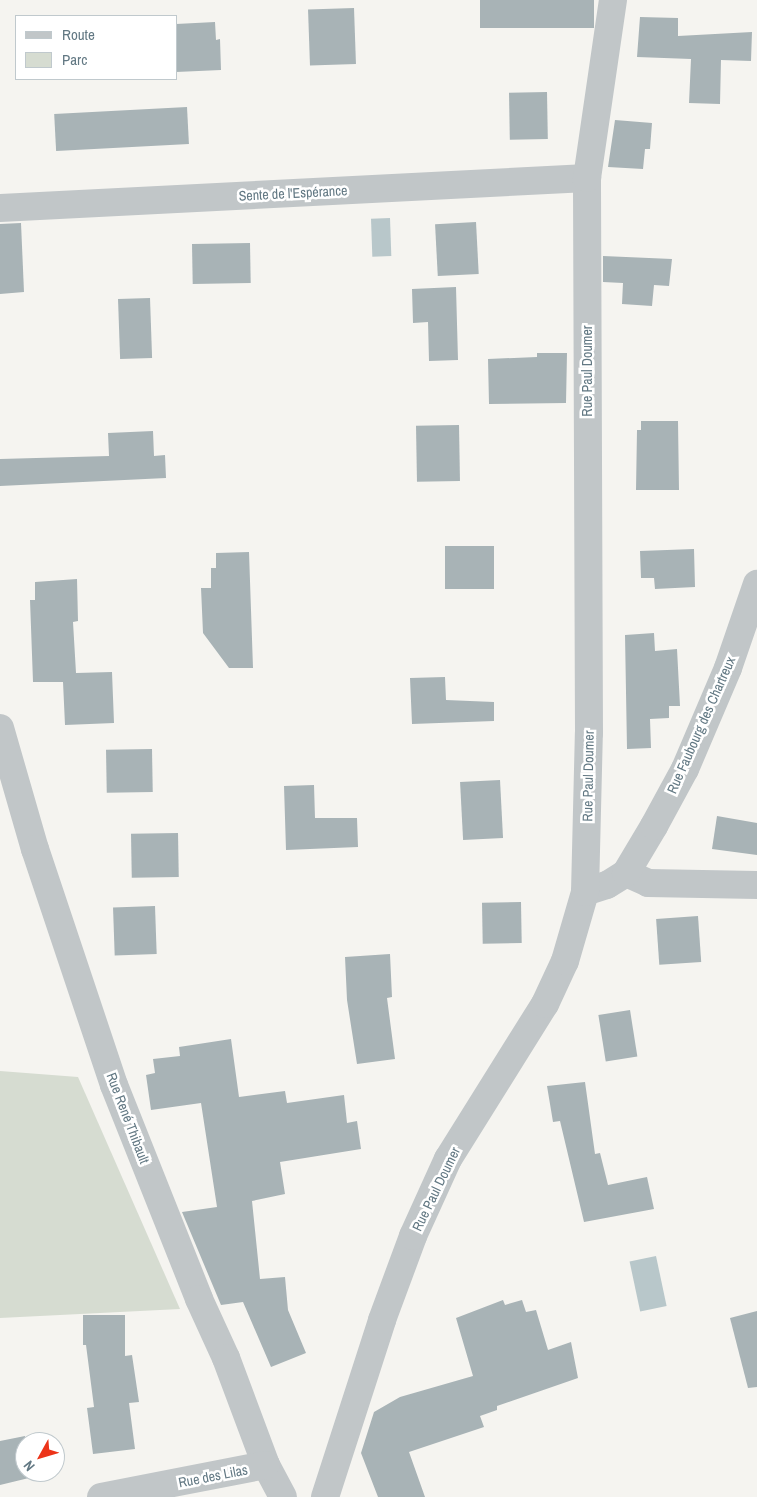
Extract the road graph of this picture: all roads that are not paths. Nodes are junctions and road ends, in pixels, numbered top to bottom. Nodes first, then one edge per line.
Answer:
1 (613, 0) edge
2 (587, 178) junction
3 (0, 208) edge
4 (757, 584) edge
5 (0, 728) edge
6 (626, 874) junction
7 (757, 886) edge
8 (585, 892) junction
9 (266, 1465) junction
10 (101, 1497) edge
11 (283, 1497) edge
12 (325, 1497) edge

1 - 2 street, Rue Paul Doumer
2 - 3 street, Sente de l'Espérance
2 - 8 street, Rue Paul Doumer
4 - 6 street, Rue Faubourg des Chartreux
5 - 9 street, Rue René Thibault
6 - 7 street
6 - 8 street
8 - 12 street, Rue Paul Doumer
9 - 10 street, Rue des Lilas
9 - 11 street, Rue René Thibault

